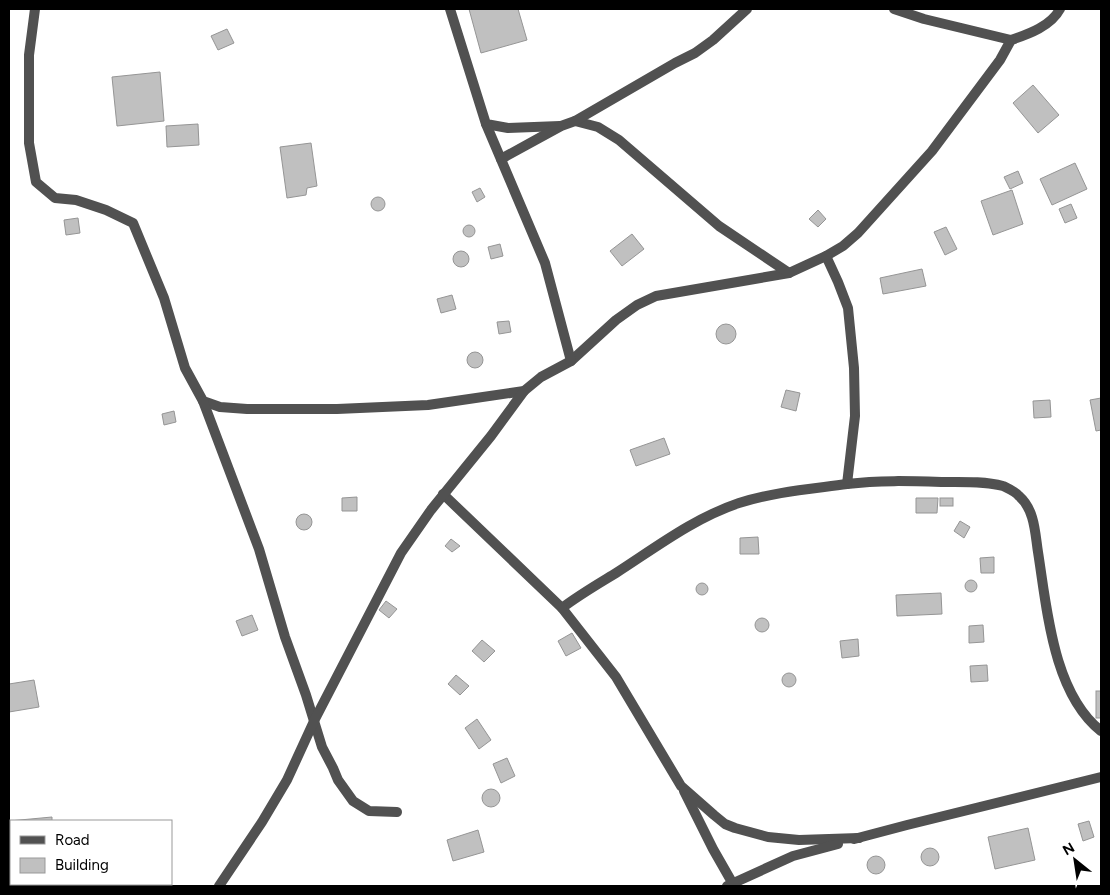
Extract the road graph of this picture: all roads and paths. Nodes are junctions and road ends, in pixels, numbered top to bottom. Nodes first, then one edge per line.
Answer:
1 (35, 9) edge
2 (450, 9) edge
3 (747, 9) edge
4 (894, 9) edge
5 (1060, 9) edge
6 (1011, 40) junction
7 (575, 121) junction
8 (486, 124) junction
9 (561, 126) junction
10 (501, 159) junction
11 (826, 256) junction
12 (789, 273) junction
13 (571, 361) junction
14 (524, 391) junction
15 (203, 402) junction
16 (847, 484) junction
17 (443, 494) junction
18 (562, 608) junction
19 (314, 719) junction
20 (1101, 731) edge
21 (1101, 778) edge
22 (681, 786) junction
23 (397, 812) dead end
24 (859, 838) junction
25 (731, 885) edge
26 (219, 886) edge

1 - 15 street
2 - 8 street
3 - 7 street
4 - 6 street
5 - 6 street
6 - 11 street
7 - 9 street
7 - 12 street
8 - 9 street
8 - 10 street
9 - 10 street
10 - 13 street
11 - 12 street
11 - 16 street
12 - 13 street
13 - 14 street
14 - 15 street
14 - 17 street
15 - 19 street
16 - 18 street
16 - 20 street
17 - 18 street
17 - 19 street
18 - 22 street
19 - 23 street
19 - 26 street
21 - 24 street
22 - 24 street
22 - 25 street
24 - 25 street

